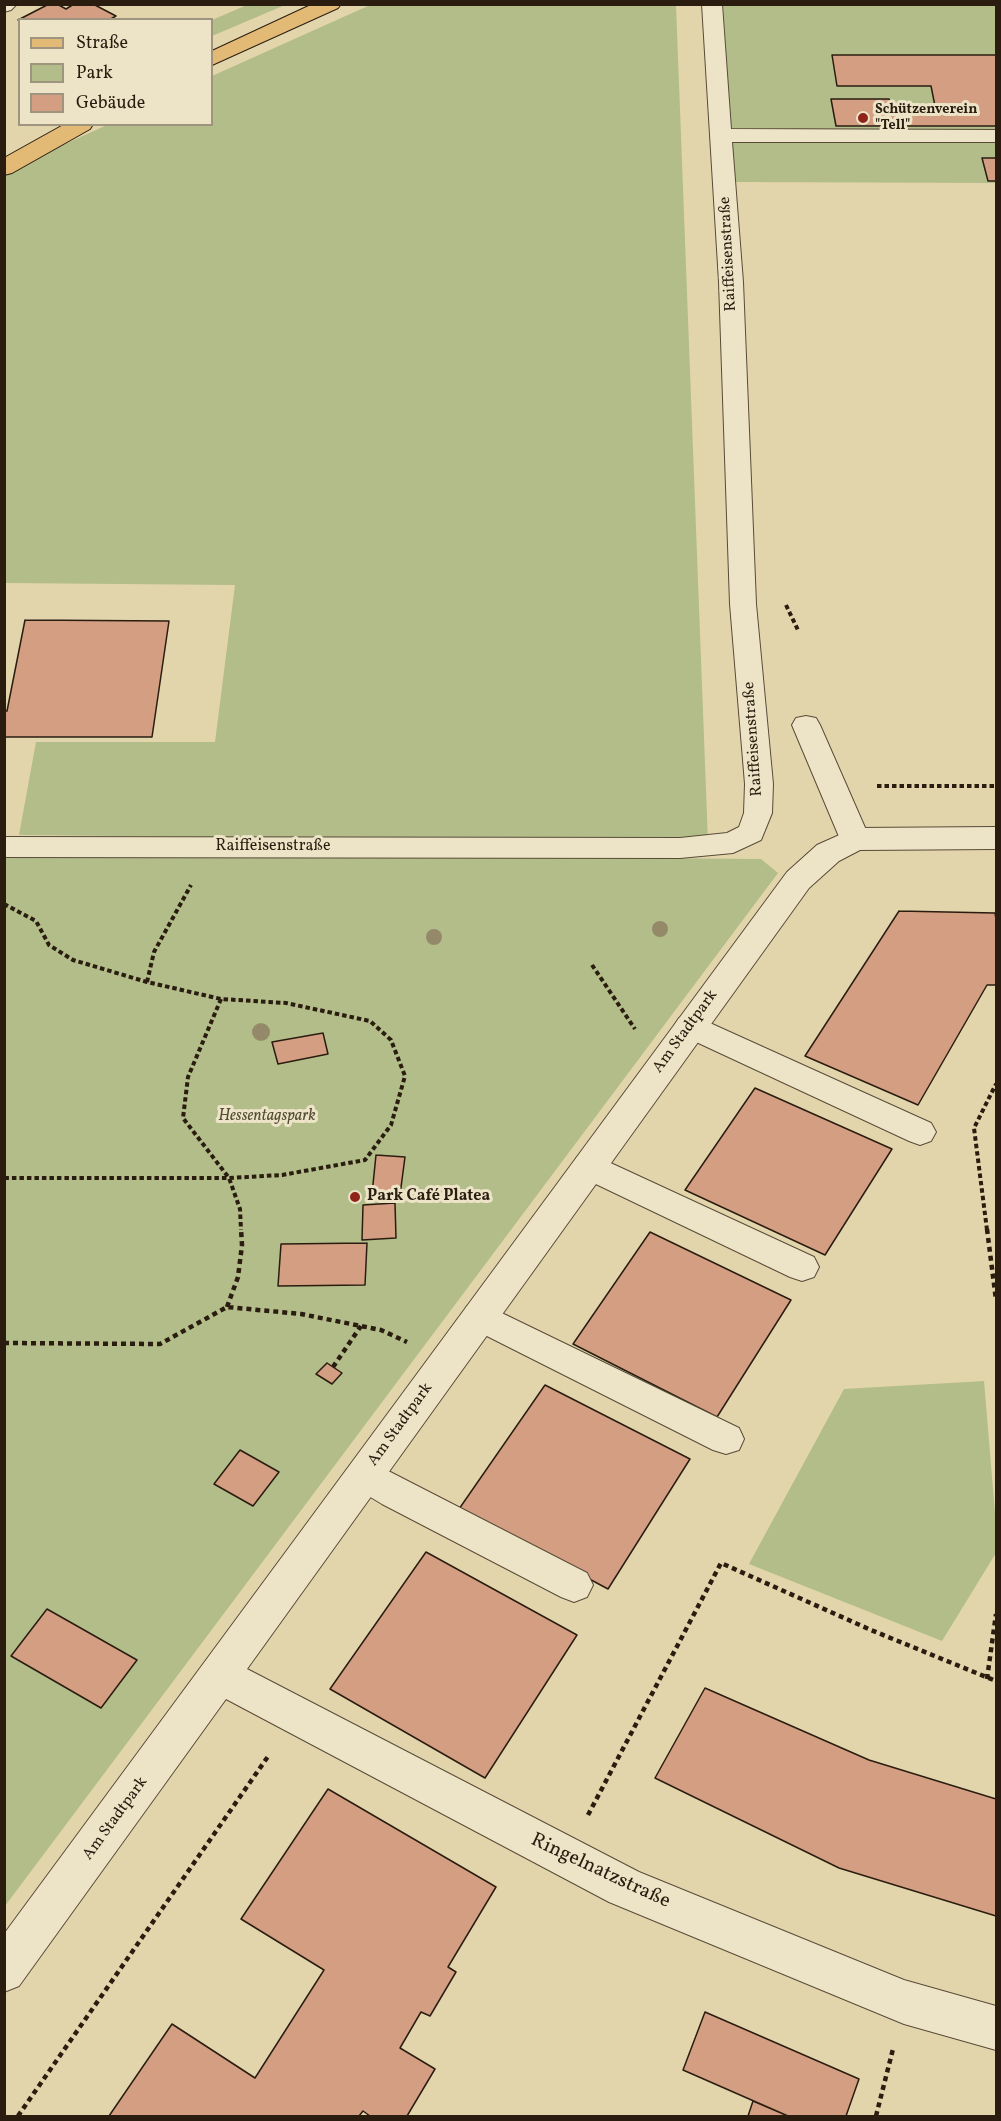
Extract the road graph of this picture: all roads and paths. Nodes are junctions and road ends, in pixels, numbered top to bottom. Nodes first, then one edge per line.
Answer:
1 (331, 4) edge
2 (712, 4) edge
3 (213, 58) edge
4 (78, 126) edge
5 (721, 135) junction
6 (996, 136) edge
7 (4, 168) edge
8 (787, 605) dead end
9 (798, 630) dead end
10 (806, 725) dead end
11 (834, 786) junction
12 (996, 786) edge
13 (996, 838) edge
14 (855, 839) junction
15 (4, 847) edge
16 (212, 847) junction
17 (4, 904) edge
18 (592, 965) dead end
19 (147, 982) junction
20 (221, 999) junction
21 (690, 1026) junction
22 (666, 1060) junction
23 (996, 1084) edge
24 (920, 1131) dead end
25 (589, 1166) junction
26 (4, 1178) edge
27 (229, 1178) junction
28 (802, 1267) dead end
29 (996, 1300) edge
30 (227, 1307) junction
31 (479, 1316) junction
32 (361, 1326) junction
33 (4, 1343) edge
34 (448, 1360) junction
35 (333, 1367) dead end
36 (726, 1439) dead end
37 (364, 1475) junction
38 (574, 1585) dead end
39 (996, 1614) edge
40 (220, 1675) junction
41 (987, 1679) junction
42 (996, 1681) edge
43 (296, 1715) junction
44 (565, 1858) junction
45 (4, 1971) edge
46 (904, 2002) junction
47 (996, 2028) edge
48 (18, 2116) edge
49 (876, 2116) edge

1 - 3 main road
2 - 5 lane, Raiffeisenstraße
4 - 7 main road
5 - 6 lane
5 - 16 lane, Raiffeisenstraße
8 - 9 path
10 - 11 lane
11 - 12 path
11 - 14 lane
13 - 14 street
14 - 21 street, Am Stadtpark
15 - 16 lane, Raiffeisenstraße
16 - 19 path
17 - 19 path
18 - 22 path
19 - 20 path
20 - 27 path
20 - 27 path
21 - 22 street, Am Stadtpark
21 - 24 lane
22 - 25 street, Am Stadtpark
23 - 29 path
25 - 28 lane
25 - 31 street, Am Stadtpark
26 - 27 path
27 - 30 path
30 - 32 path
30 - 33 path
31 - 34 street, Am Stadtpark
31 - 36 lane
32 - 34 path
32 - 35 path
34 - 37 street, Am Stadtpark
37 - 38 lane
37 - 40 street, Am Stadtpark
39 - 41 path
40 - 43 street, Ringelnatzstraße
40 - 45 street, Am Stadtpark
41 - 42 path
41 - 44 path
43 - 44 street, Ringelnatzstraße
43 - 48 path
44 - 46 street, Ringelnatzstraße
46 - 47 street, Ringelnatzstraße
46 - 49 path

